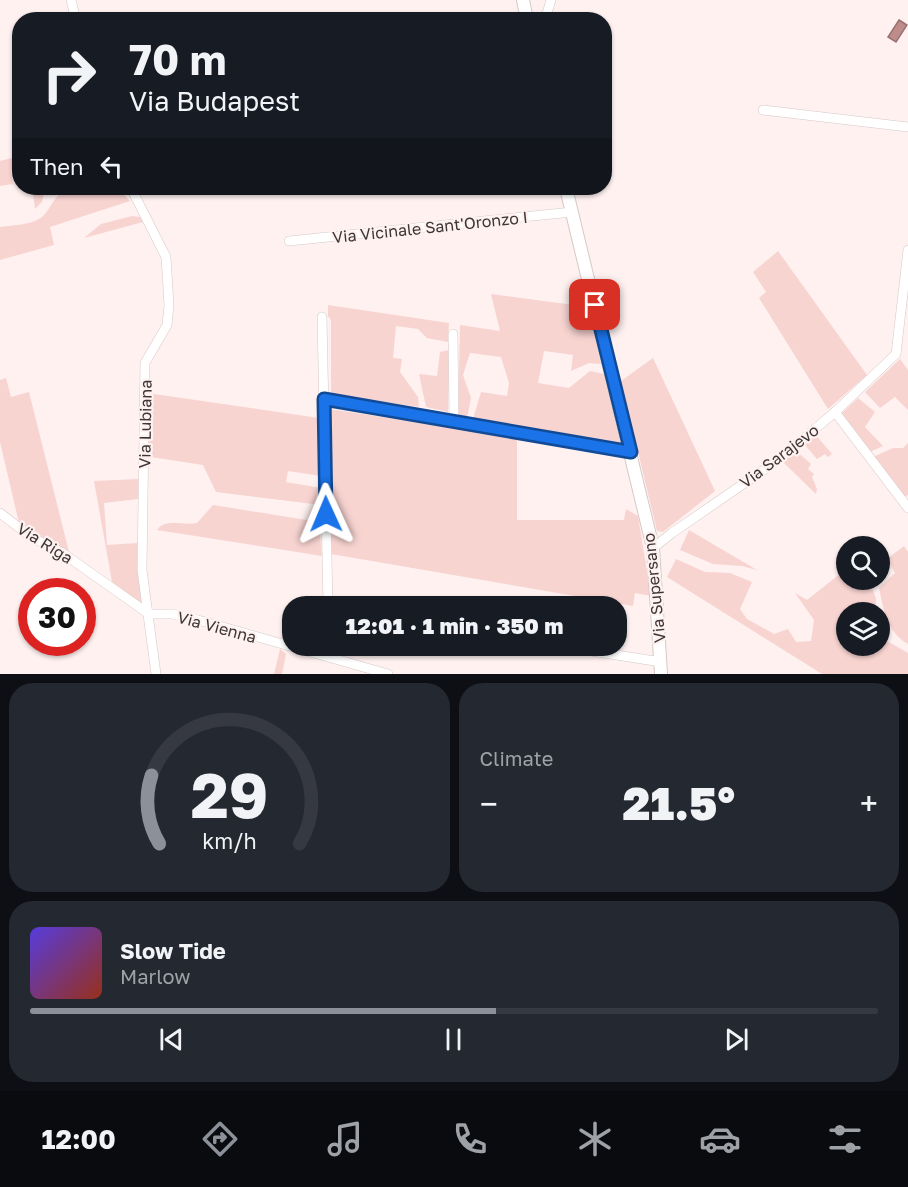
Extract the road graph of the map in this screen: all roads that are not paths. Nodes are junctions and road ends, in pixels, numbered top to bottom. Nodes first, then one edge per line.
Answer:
1 (763, 110) dead end
2 (908, 127) edge
3 (135, 195) edge
4 (568, 195) edge
5 (572, 212) junction
6 (289, 241) dead end
7 (908, 250) edge
8 (322, 317) dead end
9 (453, 334) dead end
10 (324, 399) junction
11 (835, 412) junction
12 (454, 420) junction
13 (631, 452) junction
14 (908, 508) edge
15 (0, 513) edge
16 (653, 549) junction
17 (328, 596) edge
18 (150, 614) junction
19 (605, 656) edge
20 (329, 657) joint
21 (661, 668) edge
22 (156, 674) edge
23 (388, 674) edge

1 - 2 street
3 - 18 street, Via Lubiana
4 - 5 street, Via Supersano
5 - 6 street, Via Vicinale Sant'Oronzo I
5 - 13 street, Via Supersano
7 - 11 street, Via Sarajevo
8 - 10 street
9 - 12 street
10 - 12 street
10 - 17 street
11 - 14 street
11 - 16 street, Via Sarajevo
12 - 13 street
13 - 16 street, Via Supersano
15 - 18 street, Via Riga
16 - 21 street, Via Supersano
18 - 20 street, Via Vienna
18 - 22 street, Via Lubiana
19 - 21 street
20 - 23 street, Via Vienna

